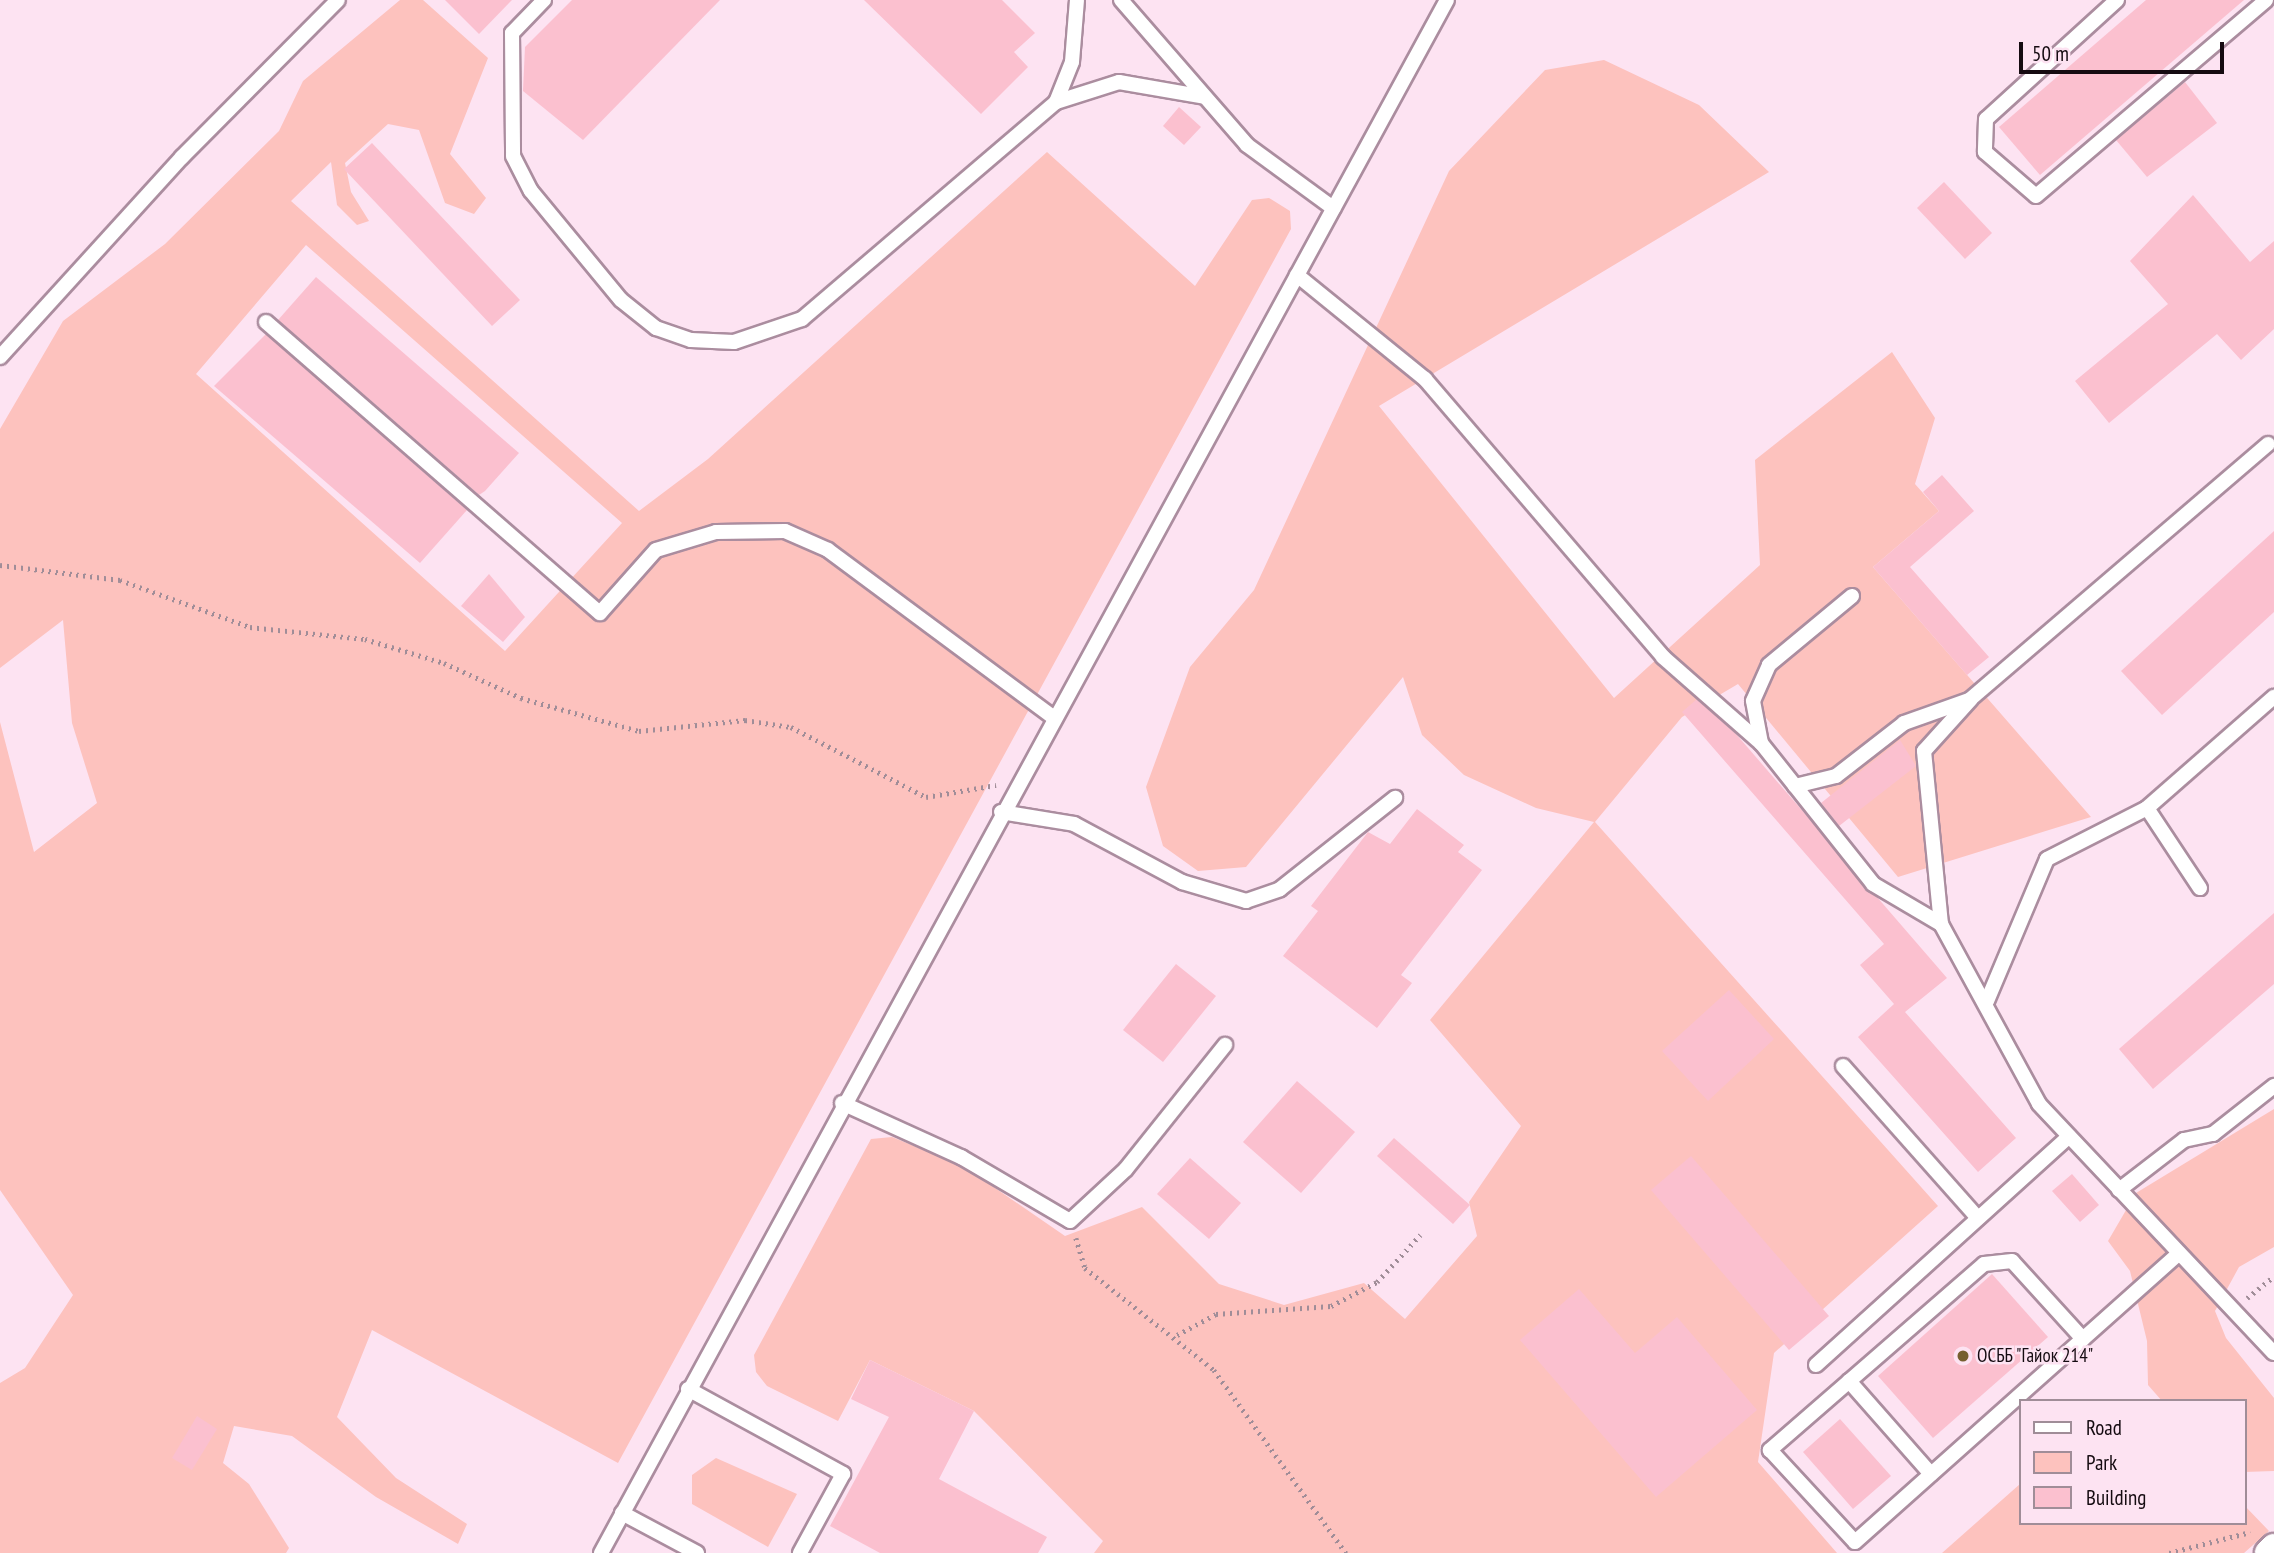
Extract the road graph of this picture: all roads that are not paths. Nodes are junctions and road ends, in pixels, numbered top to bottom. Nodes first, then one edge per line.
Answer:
1 (338, 0) edge
2 (544, 0) edge
3 (1077, 0) edge
4 (1121, 0) edge
5 (1447, 0) edge
6 (2117, 0) edge
7 (2261, 1) edge
8 (1205, 97) junction
9 (1056, 102) junction
10 (1333, 208) junction
11 (1297, 275) junction
12 (266, 322) dead end
13 (0, 358) edge
14 (2268, 444) dead end
15 (1852, 596) dead end
16 (2274, 697) edge
17 (1970, 699) junction
18 (1053, 717) junction
19 (1761, 743) junction
20 (1795, 786) junction
21 (1395, 798) dead end
22 (2147, 808) junction
23 (1001, 812) junction
24 (2200, 888) dead end
25 (1941, 924) junction
26 (1986, 1002) junction
27 (1225, 1045) dead end
28 (1843, 1066) dead end
29 (2274, 1086) edge
30 (842, 1103) junction
31 (2069, 1136) junction
32 (2119, 1189) junction
33 (1978, 1218) junction
34 (2179, 1252) junction
35 (2082, 1339) junction
36 (2274, 1353) edge
37 (1816, 1365) dead end
38 (1849, 1381) junction
39 (688, 1389) junction
40 (1931, 1474) junction
41 (622, 1513) junction
42 (601, 1553) edge
43 (697, 1553) edge
44 (800, 1553) edge

1 - 13 lane
2 - 9 lane
3 - 9 lane
4 - 8 lane
5 - 10 lane
6 - 7 lane
8 - 9 lane
8 - 10 lane
10 - 11 lane
11 - 18 lane
11 - 19 lane
12 - 18 lane
14 - 17 lane
15 - 19 lane
16 - 22 lane
17 - 20 lane
17 - 25 lane
18 - 23 lane
19 - 20 lane
20 - 25 lane
21 - 23 lane
22 - 24 lane
22 - 26 lane
23 - 30 lane
25 - 26 lane
26 - 31 lane
27 - 30 lane
28 - 33 lane
29 - 32 lane
30 - 39 lane
31 - 32 lane
31 - 33 lane
32 - 34 lane
33 - 37 lane
34 - 35 lane
34 - 36 lane
35 - 38 lane
35 - 40 lane
38 - 40 lane
38 - 40 lane
39 - 41 lane
39 - 44 lane
41 - 42 lane
41 - 43 lane

